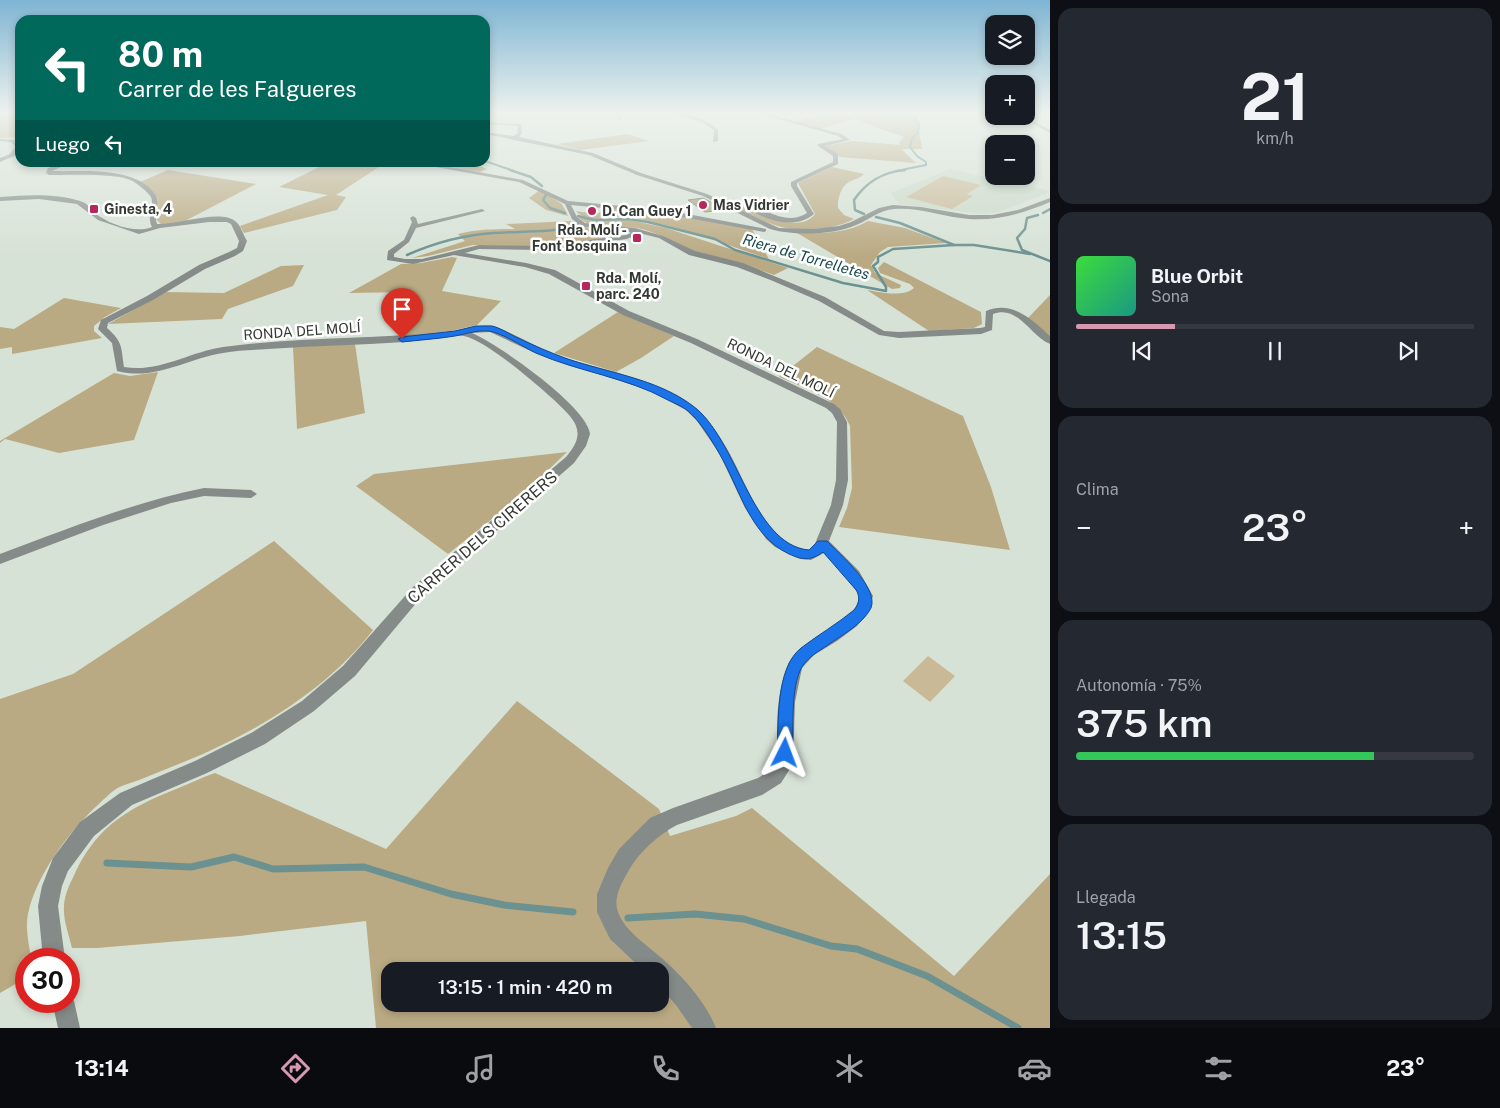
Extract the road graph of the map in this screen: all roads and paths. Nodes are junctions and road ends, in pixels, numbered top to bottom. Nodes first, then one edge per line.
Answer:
1 (604, 160) edge
2 (836, 160) edge
3 (56, 167) edge
4 (439, 167) edge
5 (719, 194) dead end
6 (705, 195) junction
7 (0, 199) edge
8 (1050, 200) edge
9 (568, 203) junction
10 (746, 206) dead end
11 (482, 211) dead end
12 (412, 218) dead end
13 (158, 227) junction
14 (413, 227) junction
15 (779, 230) junction
16 (630, 233) junction
17 (454, 253) junction
18 (463, 332) junction
19 (1050, 341) edge
20 (251, 494) dead end
21 (822, 544) junction
22 (0, 559) edge
23 (53, 948) edge
24 (650, 962) edge
25 (669, 981) edge
26 (66, 1013) edge
27 (70, 1028) edge
28 (705, 1028) edge

1 - 6 street
2 - 10 street
3 - 13 street
4 - 9 street
5 - 6 street
6 - 15 street
7 - 13 street
8 - 15 street
9 - 15 street
9 - 16 street
11 - 14 street
12 - 14 street
13 - 18 street, RONDA DEL MOLÍ
14 - 17 street
16 - 17 street
16 - 19 street
17 - 21 street, RONDA DEL MOLÍ
18 - 21 street, RONDA DEL MOLÍ
18 - 23 street, CARRER DELS CIRERERS
20 - 22 street
21 - 24 street
25 - 28 street
26 - 27 street

